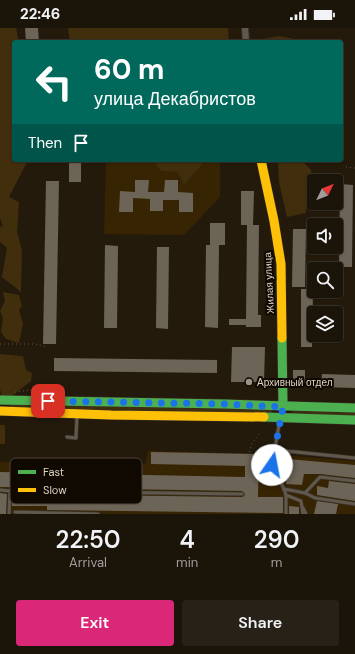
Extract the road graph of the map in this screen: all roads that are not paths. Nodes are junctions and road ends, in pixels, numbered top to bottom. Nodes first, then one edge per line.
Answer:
1 (245, 28) edge
2 (246, 40) edge
3 (261, 162) edge
4 (2, 400) edge
5 (283, 407) junction
6 (355, 408) edge
7 (2, 411) edge
8 (77, 414) junction
9 (282, 418) junction
10 (355, 420) edge
11 (67, 437) dead end
12 (274, 454) junction
13 (355, 458) edge
14 (355, 481) edge
15 (284, 489) junction
16 (0, 490) edge
17 (10, 491) joint
18 (142, 493) edge
19 (305, 493) junction
20 (242, 494) dead end
21 (286, 495) junction
22 (355, 504) edge
23 (302, 507) junction
24 (15, 512) dead end
25 (9, 514) edge
26 (98, 514) edge
27 (286, 514) edge
28 (303, 514) edge
29 (306, 514) edge

1 - 2 street
3 - 5 street, Жилая улица
4 - 5 street
4 - 7 street
5 - 6 street
5 - 9 lane
7 - 8 street
8 - 9 street
8 - 11 lane
9 - 10 street
9 - 12 lane
12 - 13 lane
12 - 15 lane
14 - 19 lane
15 - 19 lane
15 - 21 lane
16 - 17 lane
17 - 25 lane
18 - 20 lane
19 - 22 lane
21 - 23 lane
21 - 27 lane
23 - 28 lane
23 - 29 lane
24 - 26 lane

